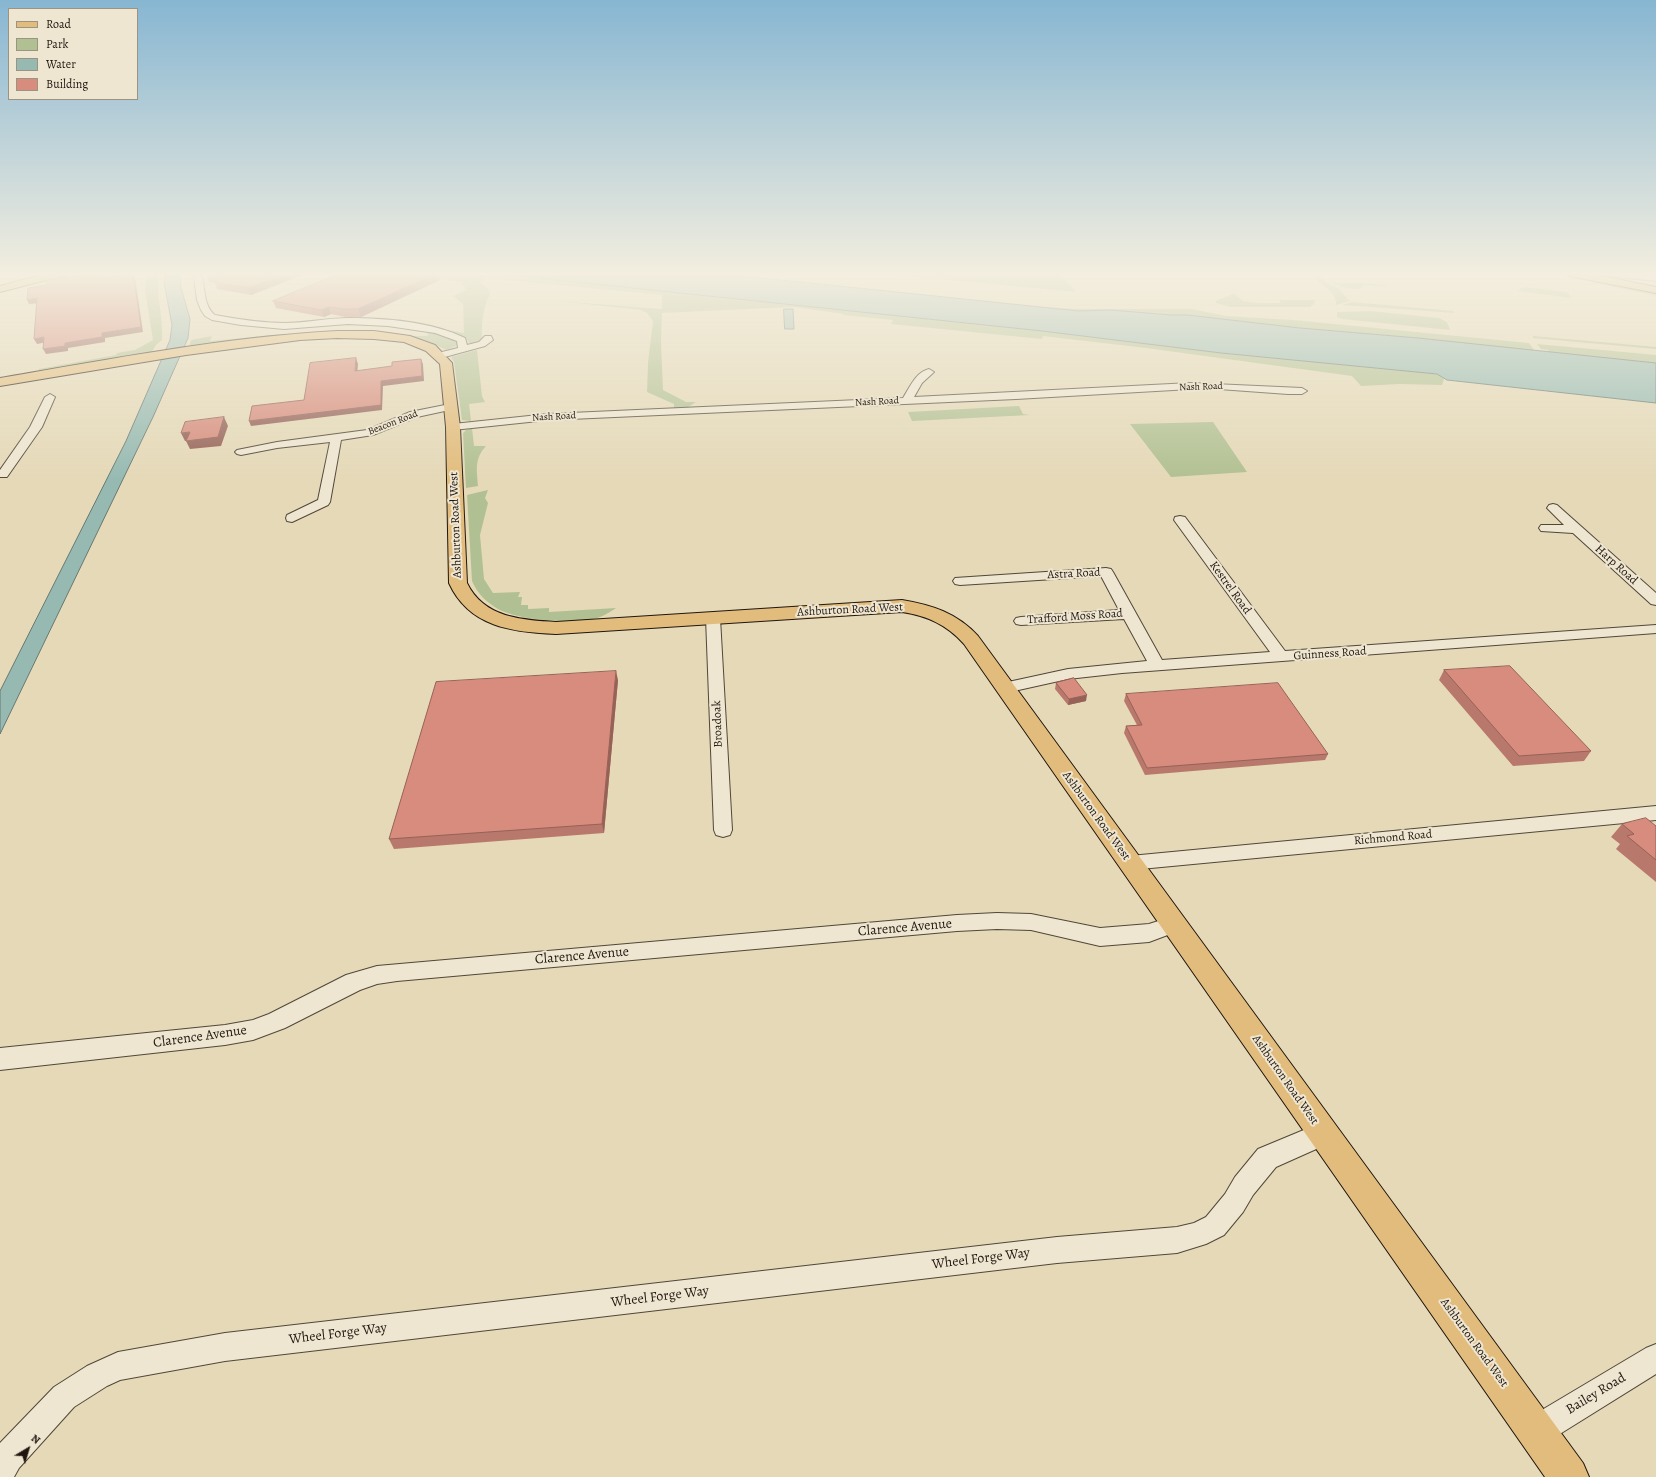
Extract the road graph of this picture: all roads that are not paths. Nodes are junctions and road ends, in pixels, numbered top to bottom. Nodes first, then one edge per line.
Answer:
1 (255, 342) edge
2 (411, 342) edge
3 (462, 342) edge
4 (485, 342) edge
5 (463, 350) junction
6 (440, 354) junction
7 (929, 372) dead end
8 (0, 382) edge
9 (1302, 391) dead end
10 (50, 397) dead end
11 (907, 401) junction
12 (450, 406) junction
13 (453, 427) junction
14 (336, 438) junction
15 (18, 452) junction
16 (242, 452) dead end
17 (6, 454) dead end
18 (3, 474) dead end
19 (1553, 508) dead end
20 (292, 518) dead end
21 (1180, 520) dead end
22 (1546, 528) dead end
23 (1576, 529) junction
24 (960, 581) dead end
25 (1656, 601) edge
26 (1129, 614) junction
27 (712, 618) junction
28 (1021, 621) dead end
29 (1656, 629) edge
30 (1281, 657) junction
31 (1157, 666) junction
32 (1005, 688) junction
33 (1656, 813) edge
34 (723, 830) dead end
35 (1130, 863) junction
36 (1174, 924) junction
37 (0, 1059) edge
38 (1323, 1134) junction
39 (1656, 1358) edge
40 (1536, 1431) junction
41 (0, 1472) edge
42 (1569, 1477) edge

1 - 8 main road
2 - 6 main road
3 - 5 street
4 - 5 street
5 - 6 street
6 - 12 main road, Ashburton Road West
7 - 11 street
9 - 11 street, Nash Road
10 - 15 street
11 - 13 street, Nash Road
12 - 13 main road, Ashburton Road West
12 - 14 street, Beacon Road
13 - 27 main road, Ashburton Road West
14 - 16 street, Beacon Road
14 - 20 street
15 - 17 street
15 - 18 street
19 - 23 street, Harp Road
21 - 30 street, Kestrel Road
22 - 23 street
23 - 25 street, Harp Road
24 - 26 street, Astra Road
26 - 28 street, Trafford Moss Road
26 - 31 street, Astra Road
27 - 32 main road, Ashburton Road West
27 - 34 street, Broadoak
29 - 30 street, Guinness Road
30 - 31 street, Guinness Road
31 - 32 street, Guinness Road
32 - 35 main road, Ashburton Road West
33 - 35 street, Richmond Road
35 - 36 main road, Ashburton Road West
36 - 37 street, Clarence Avenue
36 - 38 main road, Ashburton Road West
38 - 40 main road, Ashburton Road West
38 - 41 street, Wheel Forge Way
39 - 40 street, Bailey Road
40 - 42 main road, Ashburton Road West

